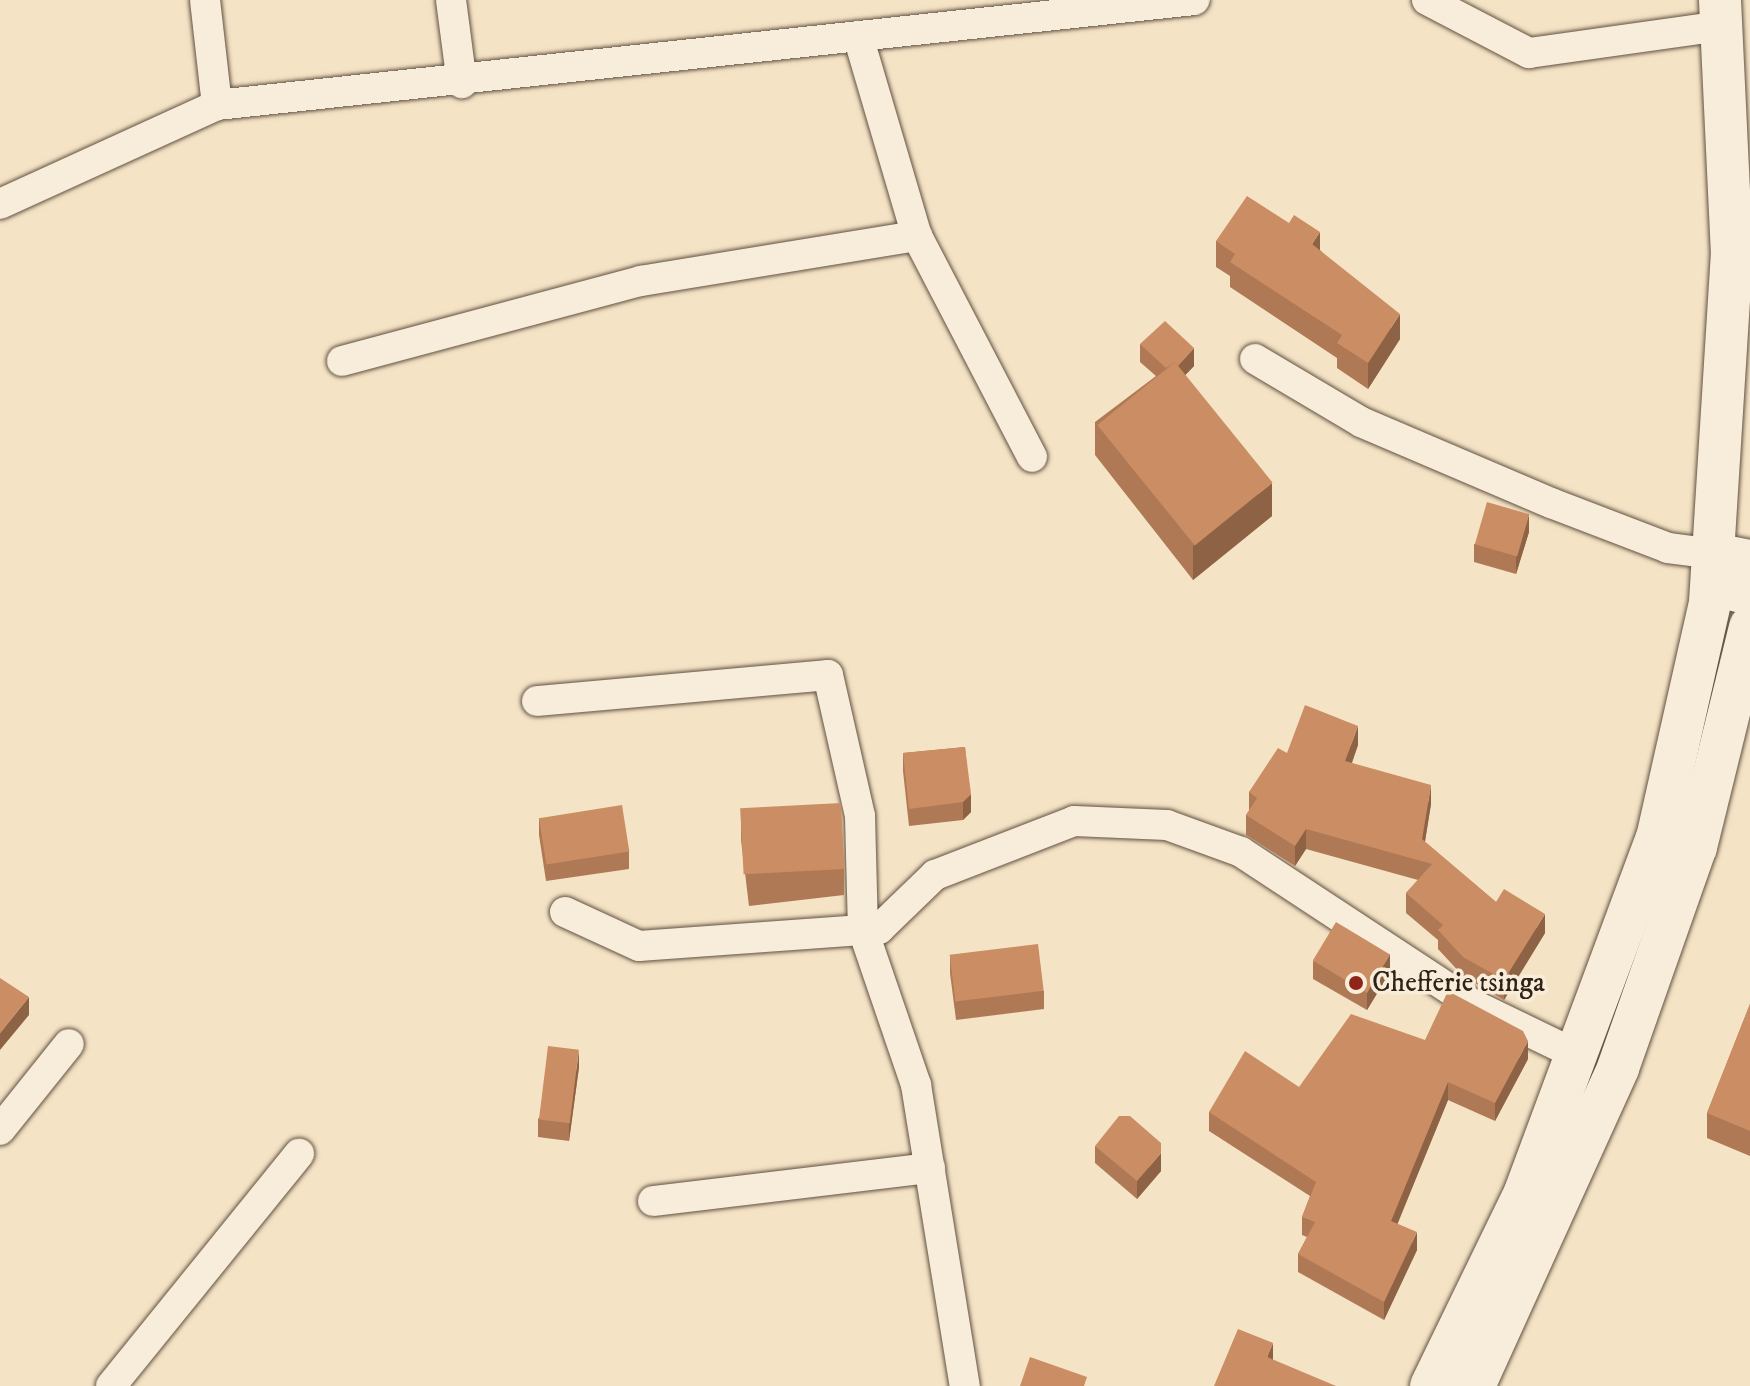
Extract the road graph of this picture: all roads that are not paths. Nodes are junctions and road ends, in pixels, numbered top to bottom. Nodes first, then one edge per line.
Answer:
1 (205, 0) edge
2 (451, 0) edge
3 (1194, 0) edge
4 (1427, 0) edge
5 (1720, 13) edge
6 (858, 36) junction
7 (462, 83) junction
8 (217, 105) junction
9 (0, 204) edge
10 (917, 236) junction
11 (1255, 359) dead end
12 (342, 361) dead end
13 (1032, 457) dead end
14 (1732, 573) edge
15 (1750, 627) edge
16 (1743, 680) edge
17 (537, 701) dead end
18 (565, 912) dead end
19 (863, 930) junction
20 (69, 1044) dead end
21 (1577, 1055) junction
22 (0, 1130) edge
23 (299, 1154) dead end
24 (930, 1168) junction
25 (653, 1201) dead end
26 (111, 1386) edge
27 (965, 1386) edge
28 (1431, 1386) edge
29 (1474, 1386) edge

1 - 8 street
2 - 7 street
3 - 6 street
4 - 5 street
5 - 14 main road
6 - 7 street
6 - 10 street
7 - 8 street
8 - 9 street
10 - 12 street
10 - 13 street
11 - 14 street
14 - 21 main road
15 - 16 main road
16 - 29 main road
17 - 19 street
18 - 19 street
19 - 21 street
19 - 24 street
20 - 22 street
21 - 28 main road
23 - 26 street
24 - 25 street
24 - 27 street

